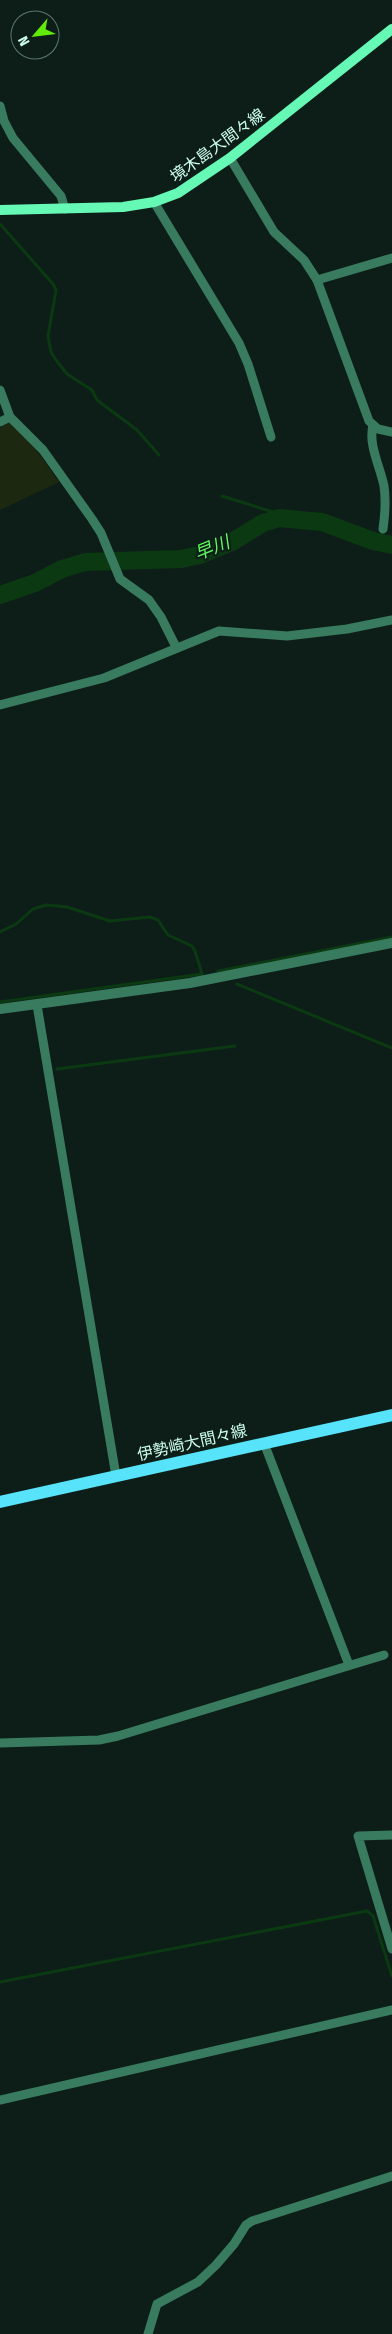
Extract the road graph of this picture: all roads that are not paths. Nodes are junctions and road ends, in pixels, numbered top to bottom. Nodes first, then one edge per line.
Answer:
1 (392, 29) edge
2 (0, 106) edge
3 (230, 158) junction
4 (154, 202) junction
5 (65, 209) junction
6 (0, 210) edge
7 (392, 258) edge
8 (318, 280) junction
9 (0, 390) edge
10 (10, 417) junction
11 (0, 422) edge
12 (373, 425) junction
13 (392, 432) edge
14 (271, 437) dead end
15 (383, 529) dead end
16 (392, 620) edge
17 (176, 647) junction
18 (0, 706) edge
19 (392, 943) edge
20 (37, 1004) junction
21 (0, 1009) edge
22 (392, 1415) edge
23 (264, 1443) junction
24 (116, 1476) junction
25 (0, 1502) edge
26 (384, 1655) dead end
27 (349, 1665) junction
28 (0, 1743) edge
29 (392, 1835) edge
30 (392, 1949) edge
31 (392, 2010) edge
32 (0, 2100) edge
33 (392, 2176) edge
34 (148, 2334) edge

1 - 3 main road, 境木島大間々線
2 - 5 street
3 - 4 main road, 境木島大間々線
3 - 8 street
4 - 5 main road, 境木島大間々線
4 - 14 street
5 - 6 main road, 境木島大間々線
7 - 8 street
8 - 12 street
9 - 10 street
10 - 11 street
10 - 17 street
12 - 13 street
12 - 15 street
16 - 17 street
17 - 18 street
19 - 20 street
20 - 21 street
20 - 24 street
22 - 23 main road, 伊勢崎大間々線
23 - 24 main road, 伊勢崎大間々線
23 - 27 street
24 - 25 main road, 伊勢崎大間々線
26 - 27 street
27 - 28 street
29 - 30 street
31 - 32 street
33 - 34 street

